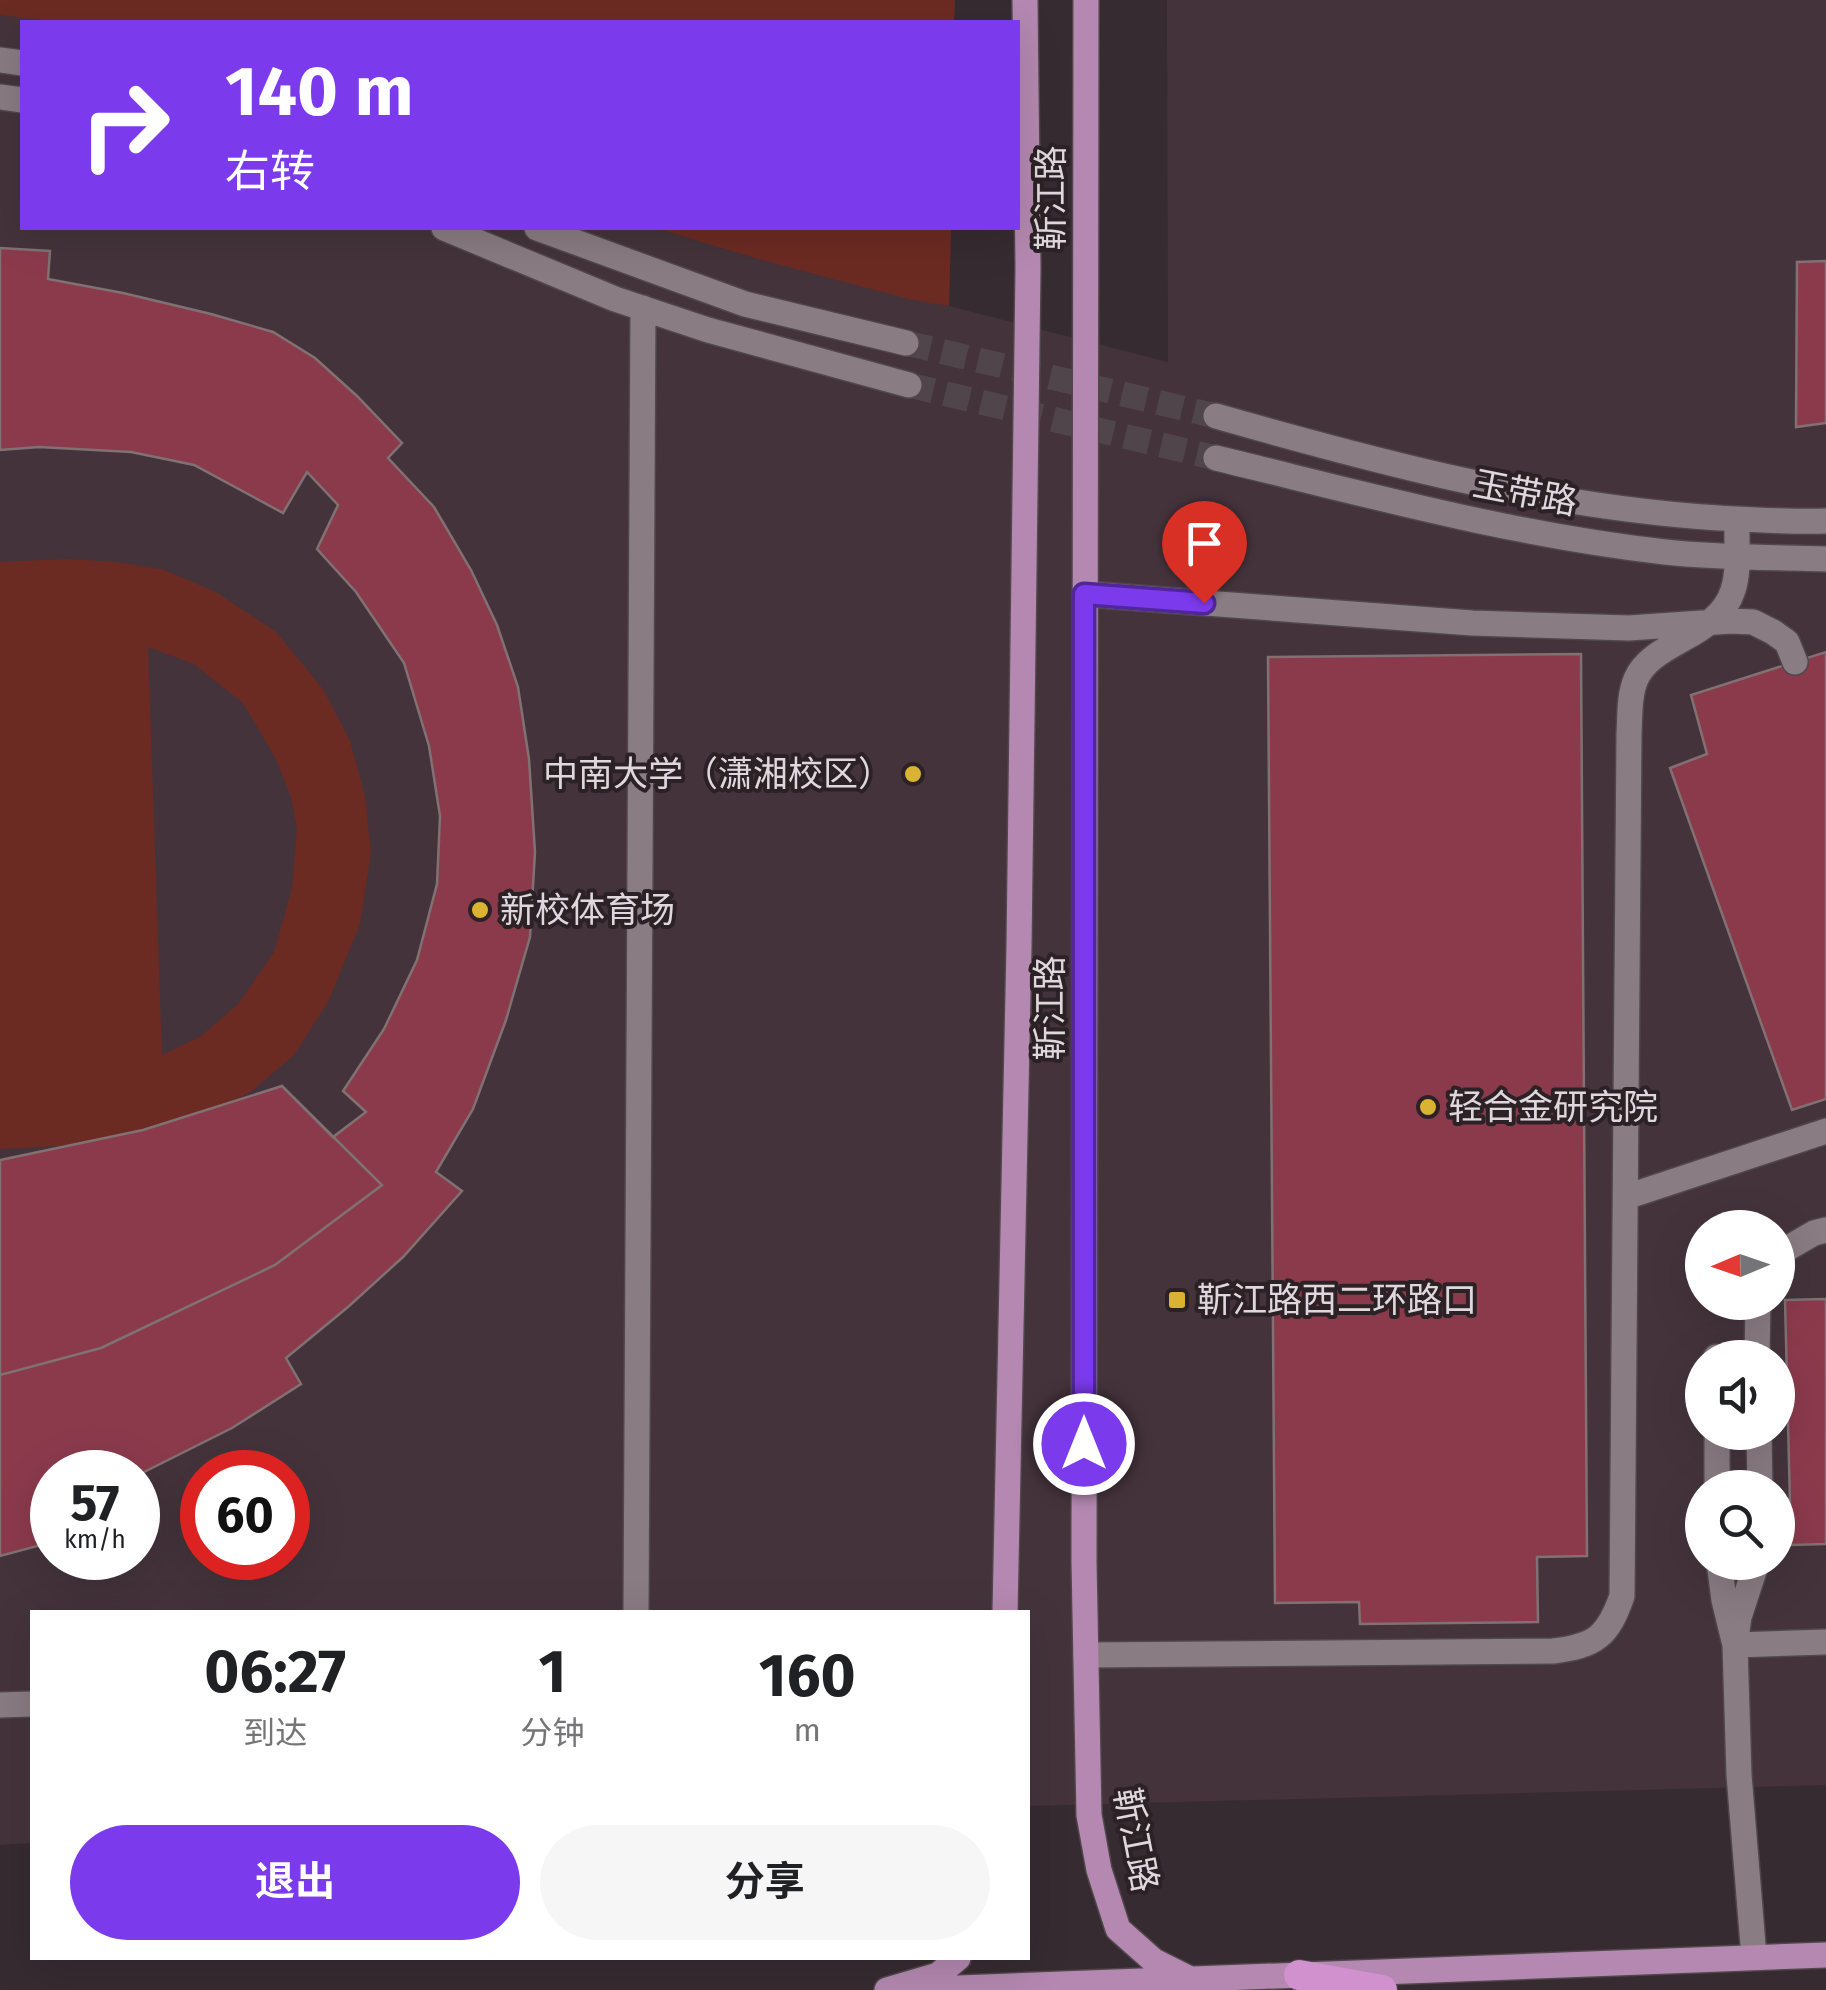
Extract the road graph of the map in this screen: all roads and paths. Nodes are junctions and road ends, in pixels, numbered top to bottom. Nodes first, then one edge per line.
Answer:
1 (1025, 0) edge
2 (1086, 0) edge
3 (449, 230) edge
4 (542, 230) edge
5 (644, 308) junction
6 (906, 343) tunnel mouth
7 (908, 385) tunnel mouth
8 (1216, 416) tunnel mouth
9 (1216, 458) tunnel mouth
10 (1737, 519) junction
11 (1826, 521) edge
12 (1826, 558) edge
13 (1736, 566) junction
14 (1084, 594) junction
15 (1708, 624) junction
16 (1629, 628) junction
17 (1629, 734) junction
18 (1826, 1132) edge
19 (1626, 1197) junction
20 (1826, 1230) edge
21 (1795, 1245) edge
22 (1721, 1580) edge
23 (1752, 1580) edge
24 (636, 1610) edge
25 (1005, 1610) edge
26 (1826, 1642) edge
27 (1735, 1645) junction
28 (1086, 1655) junction
29 (30, 1704) edge
30 (0, 1705) edge
31 (1826, 1954) edge
32 (1754, 1957) junction
33 (956, 1960) edge
34 (1299, 1975) junction
35 (1186, 1978) junction
36 (887, 1990) edge
37 (906, 1990) edge
38 (1382, 1990) edge

1 - 25 main road, 靳江路
2 - 14 main road, 靳江路
3 - 5 street
4 - 6 street
5 - 7 street
5 - 24 street
8 - 10 street
9 - 13 street, 玉带路
10 - 11 street
10 - 13 street
12 - 13 street, 玉带路
13 - 15 street
13 - 15 street
14 - 16 street
14 - 28 main road, 靳江路
15 - 16 street
15 - 17 street
16 - 17 street
17 - 19 street
18 - 19 street
19 - 28 street
20 - 21 street
22 - 27 street
23 - 27 street
26 - 27 street
27 - 32 street
28 - 35 main road, 靳江路
29 - 30 street
31 - 32 main road
32 - 34 main road
33 - 36 main road
34 - 35 main road
34 - 38 highway
35 - 37 main road

